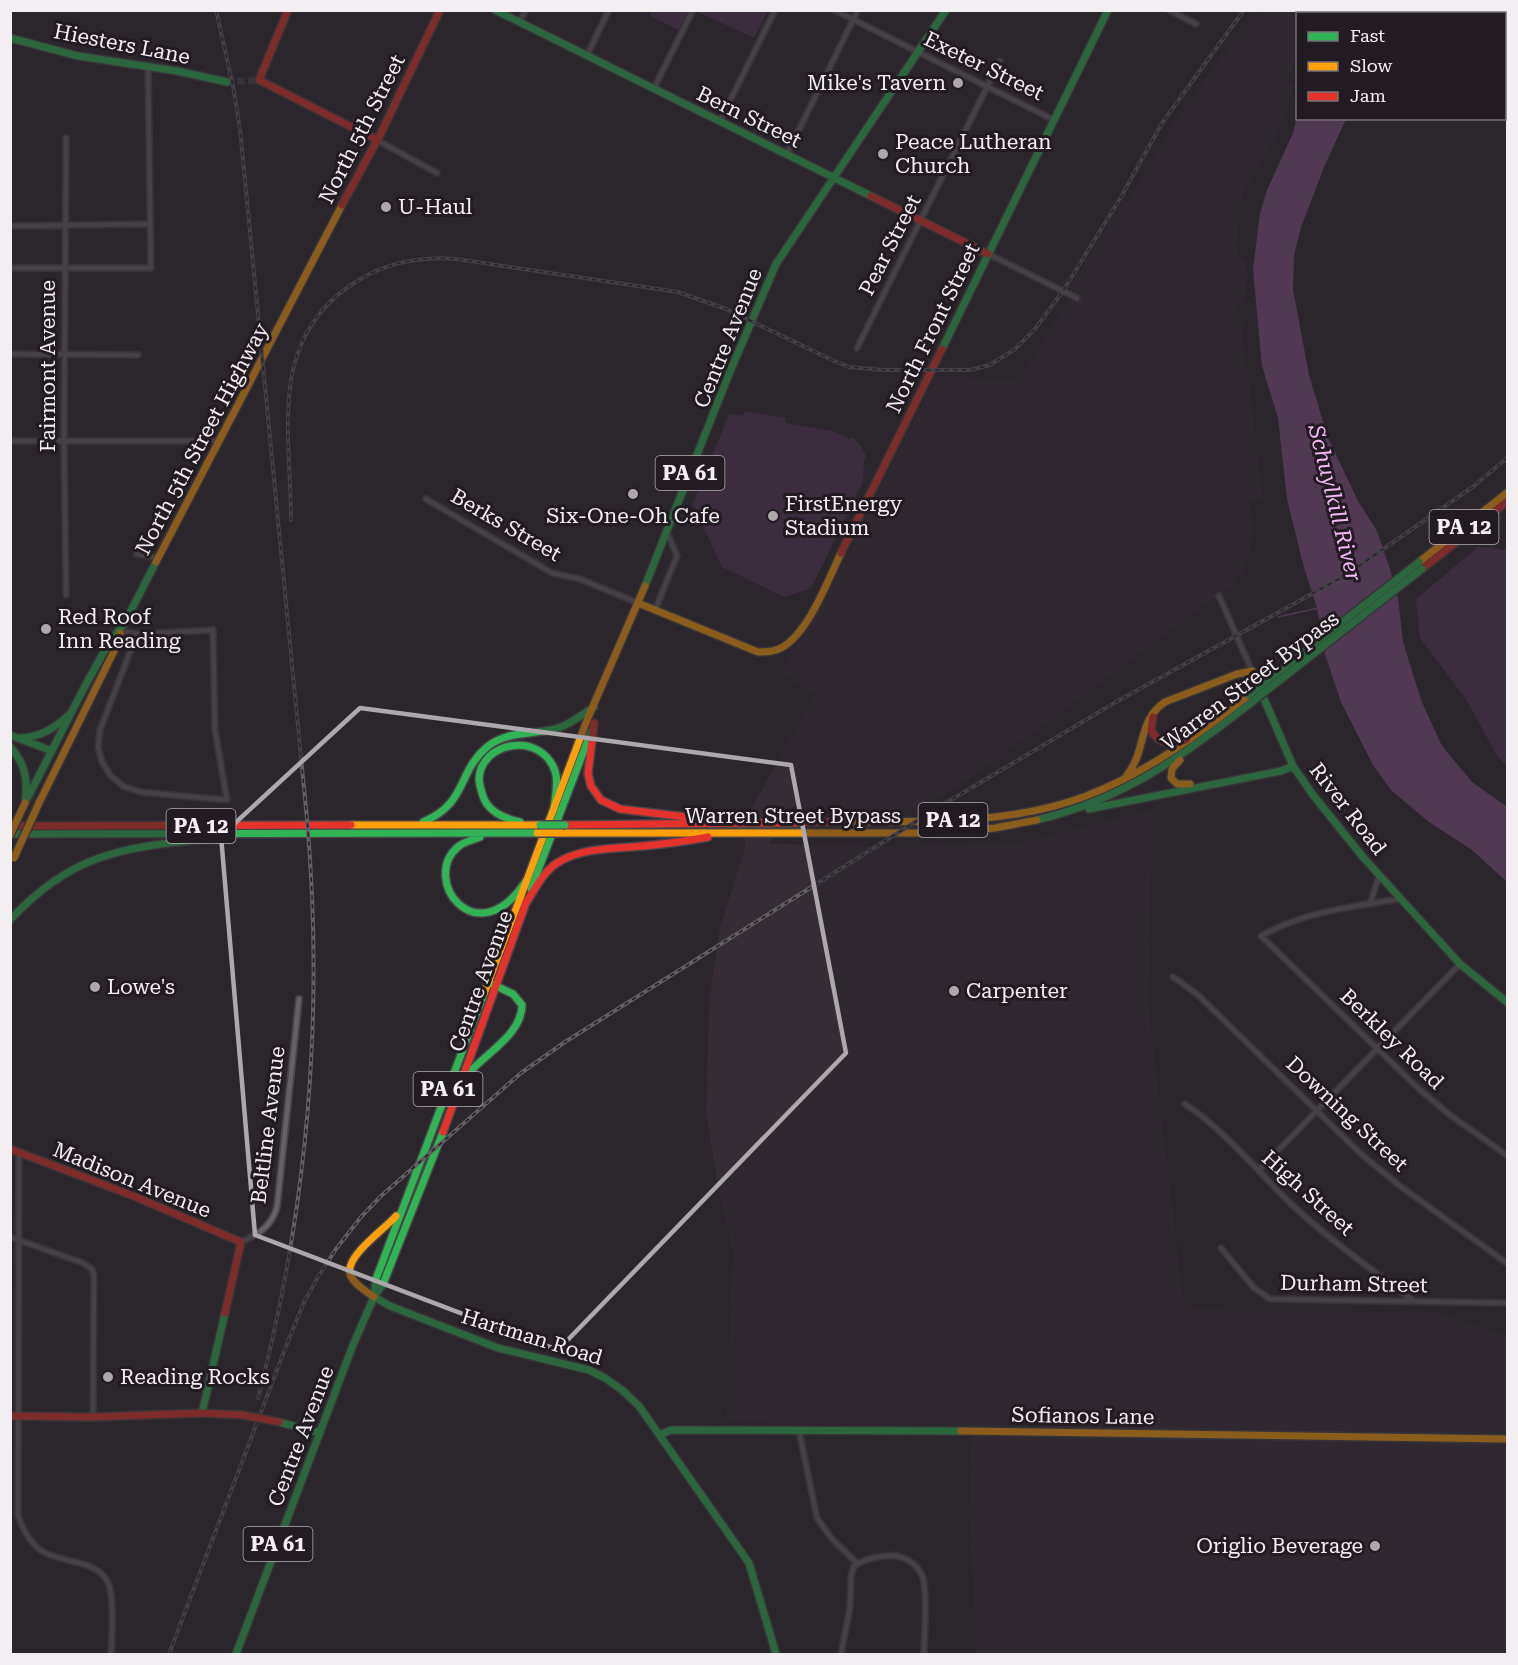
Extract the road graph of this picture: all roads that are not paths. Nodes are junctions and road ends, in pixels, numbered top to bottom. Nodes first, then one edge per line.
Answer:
1 (288, 10) edge
2 (440, 10) edge
3 (495, 10) edge
4 (525, 10) edge
5 (609, 10) edge
6 (775, 10) edge
7 (834, 10) edge
8 (858, 10) edge
9 (946, 10) edge
10 (1108, 10) edge
11 (1169, 10) edge
12 (692, 12) edge
13 (854, 20) junction
14 (519, 22) junction
15 (1196, 24) dead end
16 (10, 38) edge
17 (918, 52) junction
18 (587, 55) junction
19 (1000, 61) dead end
20 (148, 66) junction
21 (227, 82) tunnel mouth
22 (988, 87) junction
23 (654, 88) junction
24 (1054, 120) junction
25 (720, 121) junction
26 (66, 138) dead end
27 (377, 140) junction
28 (787, 154) junction
29 (437, 173) dead end
30 (834, 177) junction
31 (921, 221) junction
32 (151, 224) junction
33 (65, 225) junction
34 (10, 226) edge
35 (988, 254) junction
36 (313, 263) joint
37 (10, 268) edge
38 (64, 268) junction
39 (1077, 298) dead end
40 (857, 348) dead end
41 (10, 354) edge
42 (64, 354) junction
43 (138, 355) dead end
44 (10, 441) edge
45 (64, 441) junction
46 (219, 441) junction
47 (1508, 492) edge
48 (426, 499) dead end
49 (1508, 501) edge
50 (667, 531) junction
51 (137, 554) dead end
52 (158, 558) junction
53 (1421, 565) junction
54 (66, 595) dead end
55 (1219, 596) dead end
56 (638, 603) junction
57 (656, 610) junction
58 (120, 631) junction
59 (136, 634) junction
60 (1252, 671) junction
61 (1250, 699) junction
62 (594, 707) junction
63 (70, 714) junction
64 (594, 723) junction
65 (1198, 734) junction
66 (13, 738) edge
67 (10, 747) edge
68 (1190, 750) junction
69 (50, 753) junction
70 (61, 758) junction
71 (1293, 766) junction
72 (1113, 785) junction
73 (25, 803) junction
74 (554, 808) junction
75 (1055, 816) junction
76 (734, 824) junction
77 (411, 825) junction
78 (10, 826) edge
79 (538, 829) junction
80 (564, 829) junction
81 (731, 832) junction
82 (495, 833) junction
83 (263, 834) junction
84 (10, 836) edge
85 (10, 866) edge
86 (1379, 876) junction
87 (526, 881) junction
88 (1400, 899) junction
89 (526, 903) junction
90 (1370, 904) junction
91 (10, 920) edge
92 (1460, 964) junction
93 (1173, 977) dead end
94 (489, 983) junction
95 (496, 986) junction
96 (299, 999) dead end
97 (1508, 1003) edge
98 (1378, 1049) junction
99 (462, 1082) junction
100 (1185, 1104) dead end
101 (1317, 1111) junction
102 (10, 1149) edge
103 (19, 1153) junction
104 (1508, 1156) edge
105 (1259, 1170) junction
106 (405, 1202) junction
107 (10, 1237) edge
108 (20, 1241) junction
109 (241, 1242) junction
110 (1221, 1248) dead end
111 (1508, 1264) edge
112 (374, 1297) junction
113 (1414, 1301) junction
114 (1508, 1303) edge
115 (202, 1413) junction
116 (14, 1416) edge
117 (93, 1417) junction
118 (799, 1431) junction
119 (320, 1433) junction
120 (659, 1435) junction
121 (1508, 1438) edge
122 (857, 1563) junction
123 (111, 1654) edge
124 (236, 1654) edge
125 (776, 1654) edge
126 (841, 1654) edge
127 (924, 1654) edge

1 - 27 main road
2 - 27 main road, North 5th Street
3 - 14 main road, Bern Street
4 - 14 street
5 - 18 street
6 - 25 street
7 - 13 street, Exeter Street
8 - 13 street
9 - 17 main road, Centre Avenue / PA 61
10 - 24 main road, North Front Street
11 - 15 street
12 - 23 street
13 - 17 street, Exeter Street
13 - 28 street
14 - 18 main road, Bern Street
16 - 20 main road, Hiesters Lane
17 - 22 street, Exeter Street
17 - 30 main road, Centre Avenue / PA 61
18 - 23 main road, Bern Street
19 - 22 street, Pear Street
20 - 21 main road, Hiesters Lane
20 - 32 street
22 - 24 street, Exeter Street
22 - 31 street, Pear Street
23 - 25 main road, Bern Street
24 - 35 main road, North Front Street
25 - 28 main road, Bern Street
26 - 33 street, Fairmont Avenue
27 - 29 street
27 - 36 main road, North 5th Street
28 - 30 main road, Bern Street
30 - 31 main road, Bern Street
30 - 50 main road, Centre Avenue / PA 61
31 - 35 main road, Bern Street
31 - 40 street, Pear Street
32 - 33 street
32 - 38 street
33 - 34 street
33 - 38 street, Fairmont Avenue
35 - 39 street
35 - 57 main road, North Front Street
36 - 46 main road, North 5th Street Highway
37 - 38 street
38 - 42 street, Fairmont Avenue
41 - 42 street
42 - 43 street
42 - 45 street, Fairmont Avenue
44 - 45 street
45 - 46 street
45 - 54 street, Fairmont Avenue
46 - 52 main road, North 5th Street Highway
47 - 53 main road, Warren Street Bypass / PA 12
48 - 56 street, Berks Street
49 - 53 main road, Warren Street Bypass / PA 12
50 - 56 main road, Centre Avenue / PA 61
50 - 57 street
51 - 52 street
52 - 58 main road, North 5th Street Highway
53 - 61 main road, Warren Street Bypass / PA 12, bridge
55 - 60 street, River Road
56 - 57 main road
56 - 62 main road, Centre Avenue / PA 61
58 - 59 street
58 - 63 main road, North 5th Street Highway
58 - 70 main road, North 5th Street Highway
59 - 59 street
60 - 65 main road
60 - 71 main road, River Road
60 - 72 main road
61 - 65 main road, Warren Street Bypass / PA 12
61 - 68 main road, Warren Street Bypass / PA 12
62 - 64 main road, Centre Avenue / PA 61
62 - 74 main road, Centre Avenue / PA 61
62 - 77 main road
63 - 66 main road
63 - 69 main road, North 5th Street Highway
64 - 76 main road
64 - 89 main road, Centre Avenue / PA 61
65 - 72 main road, Warren Street Bypass / PA 12
66 - 69 main road
67 - 73 main road
68 - 71 main road
68 - 75 main road, Warren Street Bypass / PA 12
69 - 70 main road
69 - 73 main road, North 5th Street Highway
70 - 85 main road, North 5th Street Highway, bridge
71 - 75 main road
71 - 86 main road, River Road
72 - 76 main road, Warren Street Bypass / PA 12
73 - 84 main road, North 5th Street Highway, bridge
74 - 79 main road
74 - 87 main road, Centre Avenue / PA 61
75 - 81 main road, Warren Street Bypass / PA 12
76 - 80 main road, Warren Street Bypass / PA 12
77 - 78 main road, Warren Street Bypass / PA 12
77 - 79 main road, Warren Street Bypass / PA 12
79 - 80 main road, Warren Street Bypass / PA 12, bridge
79 - 82 main road, Warren Street Bypass / PA 12
80 - 81 main road, Warren Street Bypass / PA 12
81 - 89 main road
82 - 83 main road, Warren Street Bypass / PA 12
82 - 87 main road
83 - 84 main road, Warren Street Bypass / PA 12
83 - 91 main road
86 - 88 main road, River Road
86 - 90 street
87 - 94 main road, Centre Avenue / PA 61
88 - 90 street
88 - 92 main road, River Road
89 - 95 main road, Centre Avenue / PA 61
90 - 98 street, Berkley Road
92 - 97 main road, River Road
92 - 98 street
93 - 101 street, Downing Street
94 - 95 main road
94 - 106 main road, Centre Avenue / PA 61
95 - 99 main road, Centre Avenue / PA 61
95 - 99 main road
96 - 109 street, Beltline Avenue
98 - 101 street
98 - 104 street, Berkley Road
99 - 112 main road, Centre Avenue / PA 61
100 - 105 street, High Street
101 - 105 street
101 - 111 street, Downing Street
102 - 103 main road, Madison Avenue
103 - 108 street
103 - 109 main road, Madison Avenue
105 - 113 street, High Street
106 - 112 main road, Centre Avenue / PA 61
106 - 112 main road, Hartman Road
107 - 108 street
108 - 116 street
108 - 117 street
109 - 115 main road
110 - 113 street, Durham Street
112 - 119 main road, Centre Avenue / PA 61
112 - 120 main road, Hartman Road
113 - 114 street, Durham Street
115 - 117 main road
115 - 119 main road, bridge
116 - 117 main road
116 - 123 street
118 - 120 main road, Sofianos Lane
118 - 121 main road, Sofianos Lane
118 - 122 street
119 - 124 main road, Centre Avenue / PA 61
120 - 125 main road, Hartman Road
122 - 126 street
122 - 127 street

